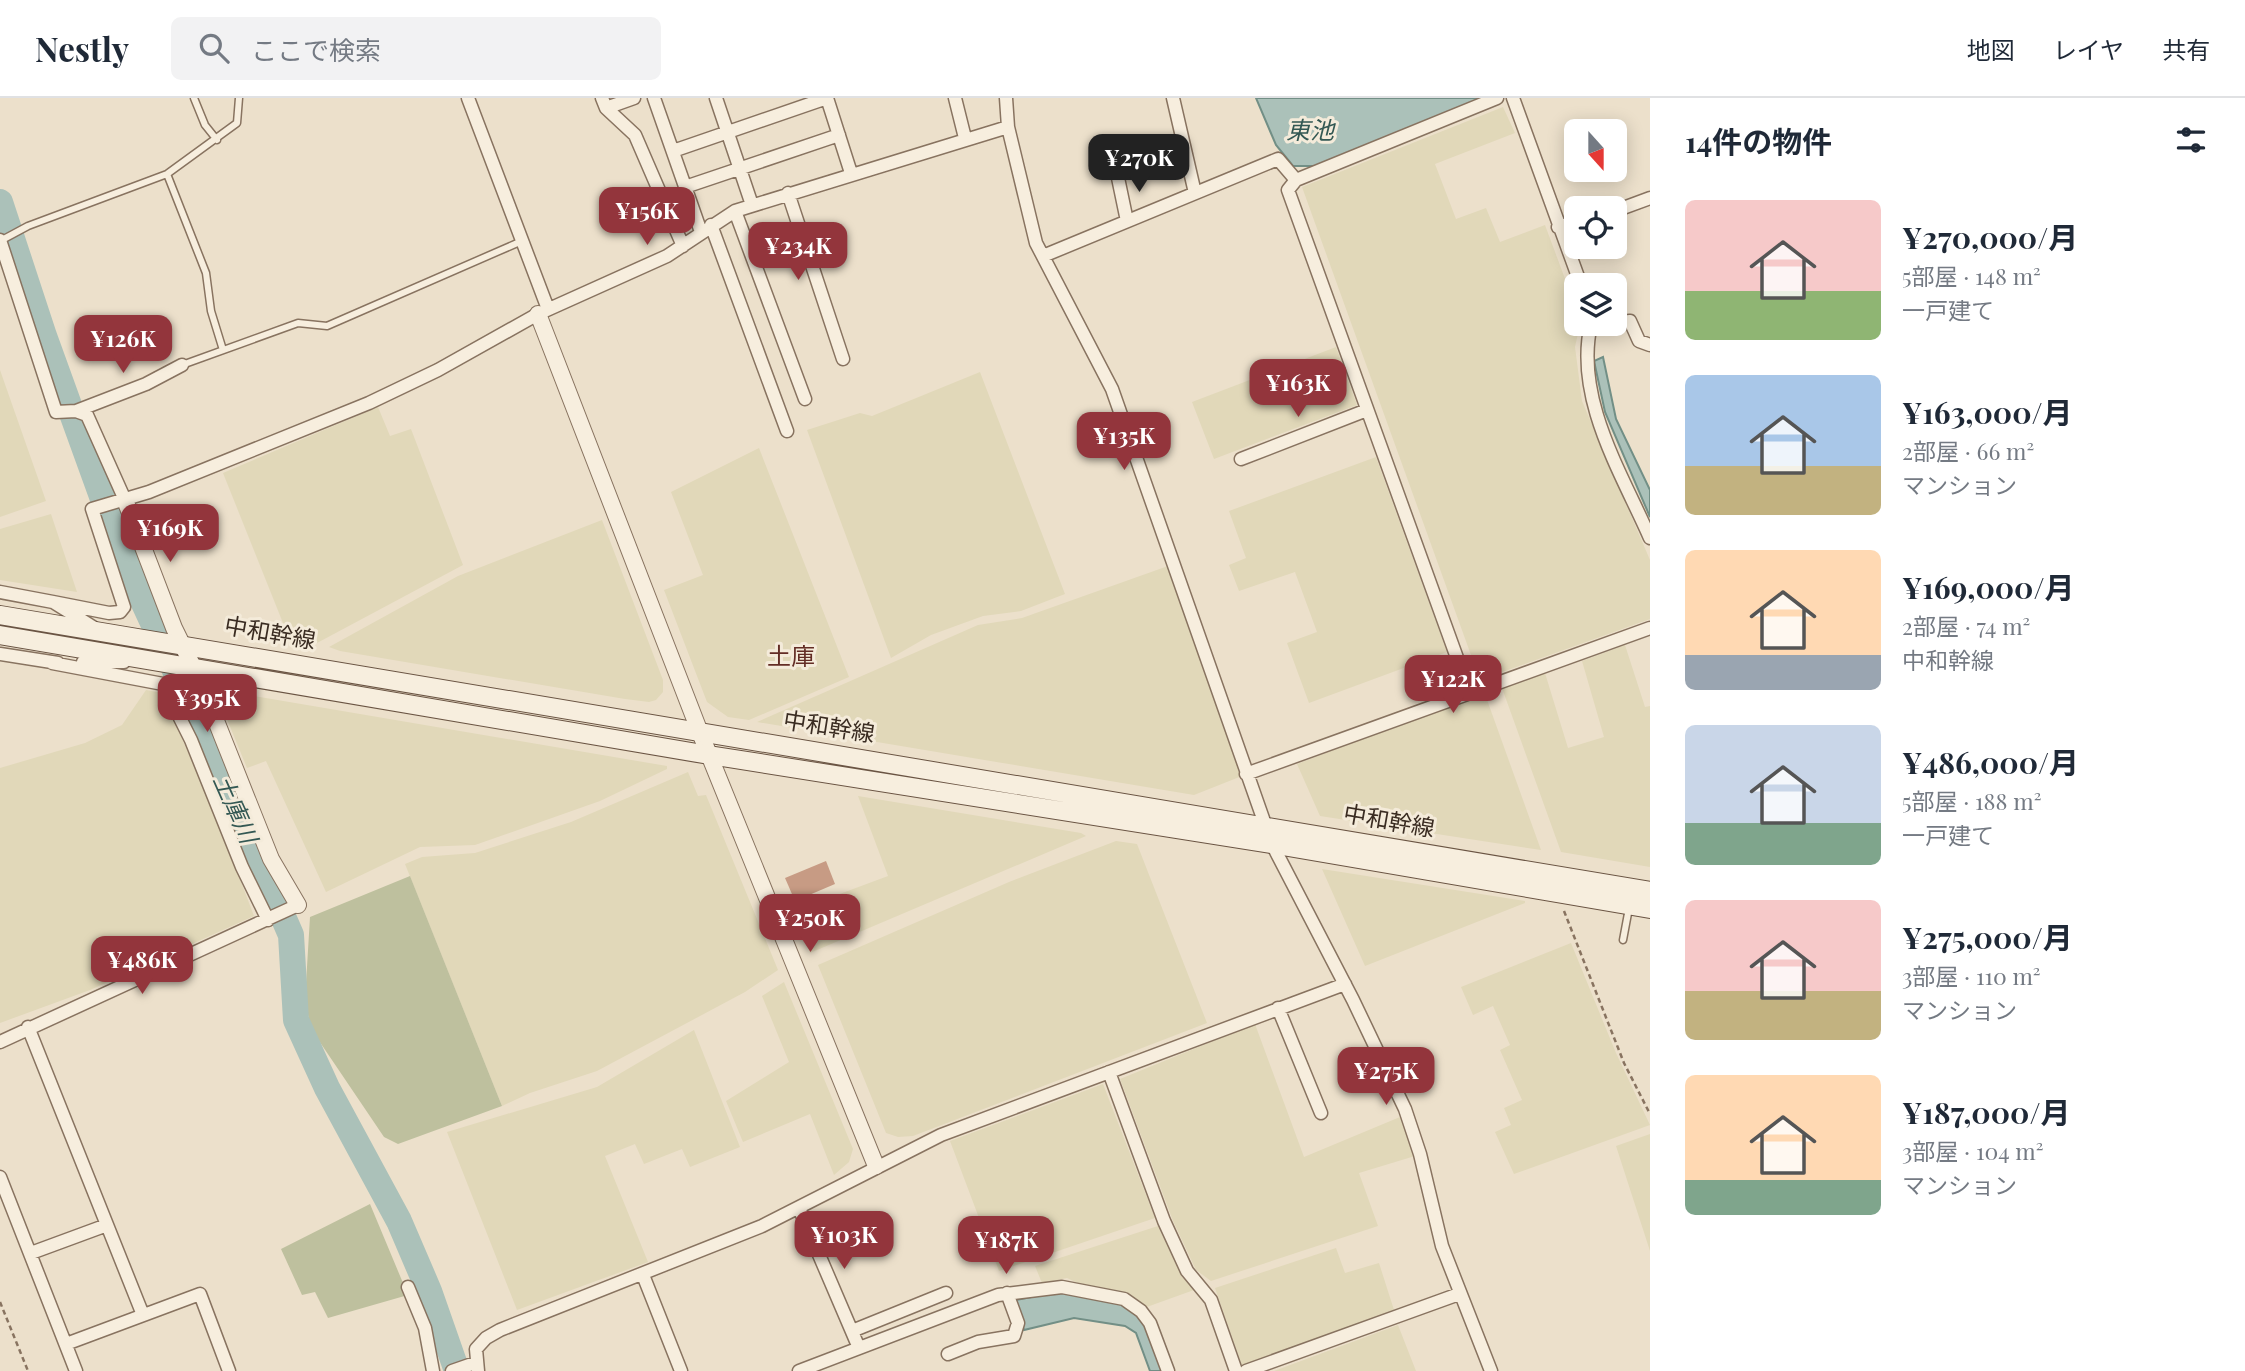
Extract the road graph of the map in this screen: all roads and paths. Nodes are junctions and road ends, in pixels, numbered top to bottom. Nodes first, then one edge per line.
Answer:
1 (194, 98) edge
2 (239, 98) edge
3 (468, 98) edge
4 (634, 98) edge
5 (654, 98) edge
6 (716, 98) edge
7 (827, 98) edge
8 (955, 98) edge
9 (1006, 98) edge
10 (1173, 98) edge
11 (1497, 98) edge
12 (1513, 98) edge
13 (604, 103) edge
14 (1008, 127) junction
15 (728, 134) junction
16 (839, 135) junction
17 (965, 138) junction
18 (217, 140) junction
19 (673, 151) junction
20 (739, 167) junction
21 (851, 173) junction
22 (1117, 173) dead end
23 (167, 174) junction
24 (1296, 180) junction
25 (685, 187) junction
26 (788, 193) junction
27 (1195, 193) junction
28 (1650, 198) edge
29 (752, 205) junction
30 (1627, 207) edge
31 (735, 211) junction
32 (1128, 221) junction
33 (1564, 225) edge
34 (1558, 227) junction
35 (706, 229) junction
36 (1, 240) edge
37 (524, 241) junction
38 (683, 246) junction
39 (1043, 256) junction
40 (1576, 273) edge
41 (543, 312) junction
42 (1627, 321) edge
43 (1589, 336) edge
44 (1650, 345) edge
45 (223, 350) junction
46 (843, 359) dead end
47 (182, 365) joint
48 (805, 399) dead end
49 (1367, 410) junction
50 (75, 411) junction
51 (787, 432) dead end
52 (1241, 458) dead end
53 (125, 500) junction
54 (1650, 538) edge
55 (0, 592) edge
56 (53, 602) junction
57 (0, 615) edge
58 (1650, 628) edge
59 (97, 629) junction
60 (0, 635) edge
61 (177, 642) junction
62 (0, 654) edge
63 (156, 661) junction
64 (51, 663) junction
65 (189, 666) junction
66 (1469, 691) junction
67 (699, 730) junction
68 (709, 755) junction
69 (1246, 774) junction
70 (1264, 824) junction
71 (1272, 844) junction
72 (1650, 891) edge
73 (1561, 894) junction
74 (298, 905) joint
75 (1630, 906) junction
76 (1650, 909) edge
77 (268, 920) junction
78 (1623, 940) dead end
79 (1345, 984) junction
80 (1278, 1008) junction
81 (28, 1027) junction
82 (0, 1042) edge
83 (1109, 1072) junction
84 (1321, 1113) dead end
85 (1650, 1114) edge
86 (876, 1166) junction
87 (0, 1177) edge
88 (799, 1208) junction
89 (107, 1225) junction
90 (31, 1253) junction
91 (643, 1275) junction
92 (408, 1287) dead end
93 (946, 1293) dead end
94 (1007, 1293) junction
95 (1459, 1294) junction
96 (0, 1302) edge
97 (144, 1315) junction
98 (852, 1331) junction
99 (66, 1344) junction
100 (859, 1348) junction
101 (948, 1354) dead end
102 (476, 1367) edge
103 (28, 1371) edge
104 (76, 1371) edge
105 (228, 1371) edge
106 (433, 1371) edge
107 (452, 1371) edge
108 (681, 1371) edge
109 (799, 1371) edge
110 (1168, 1371) edge
111 (1236, 1371) edge
112 (1246, 1371) edge
113 (1491, 1371) edge

1 - 18 lane
2 - 18 lane
3 - 37 street
4 - 13 street
5 - 19 street
6 - 15 street
7 - 15 street
7 - 16 street
8 - 17 street
9 - 14 street
10 - 27 street
11 - 24 street
12 - 34 street
13 - 38 street
14 - 17 street
14 - 39 street
15 - 19 street
15 - 20 street
16 - 20 street
16 - 21 street
17 - 21 street
18 - 23 lane
19 - 25 street
20 - 25 street
20 - 29 street
21 - 26 street
22 - 32 street
23 - 36 lane
23 - 45 lane
24 - 27 street
24 - 49 street
25 - 35 street
26 - 29 street
26 - 46 street
27 - 32 street
28 - 30 street
29 - 31 street
31 - 35 street
31 - 48 street
32 - 39 street
33 - 34 street
34 - 40 street
35 - 38 street
35 - 51 street
36 - 50 street
37 - 41 street
37 - 45 lane
38 - 41 street
39 - 69 street
41 - 53 street
41 - 67 street
42 - 44 street
43 - 54 street
45 - 47 lane
47 - 50 street
49 - 52 street
49 - 66 street
50 - 53 street
53 - 56 street
53 - 61 street
55 - 56 street
56 - 59 street
57 - 59 main road, 中和幹線
58 - 66 street
59 - 61 main road, 中和幹線
60 - 63 main road, 中和幹線
61 - 65 street
61 - 67 main road, 中和幹線
62 - 64 street
63 - 64 street
63 - 65 main road, 中和幹線
64 - 77 street
65 - 68 main road, 中和幹線
65 - 74 street
66 - 69 street
67 - 68 street
67 - 70 main road, 中和幹線
68 - 71 main road, 中和幹線
68 - 86 street
69 - 70 street
70 - 71 street
70 - 72 main road, 中和幹線
71 - 73 main road, 中和幹線
71 - 79 street
73 - 75 main road, 中和幹線
73 - 85 path
74 - 77 street
75 - 76 main road, 中和幹線
75 - 78 lane
77 - 81 street
79 - 80 street
79 - 95 street
80 - 83 street
80 - 84 street
81 - 82 street
81 - 89 street
83 - 86 street
83 - 111 street
86 - 88 street
87 - 90 street
88 - 91 street
88 - 98 street
89 - 90 street
89 - 97 street
90 - 99 street
91 - 102 street
91 - 108 street
92 - 106 street
93 - 98 street
94 - 100 street
94 - 101 street
94 - 110 street
95 - 112 street
95 - 113 street
96 - 103 path
97 - 99 street
97 - 105 street
98 - 100 street
99 - 104 street
100 - 109 street
102 - 107 street

